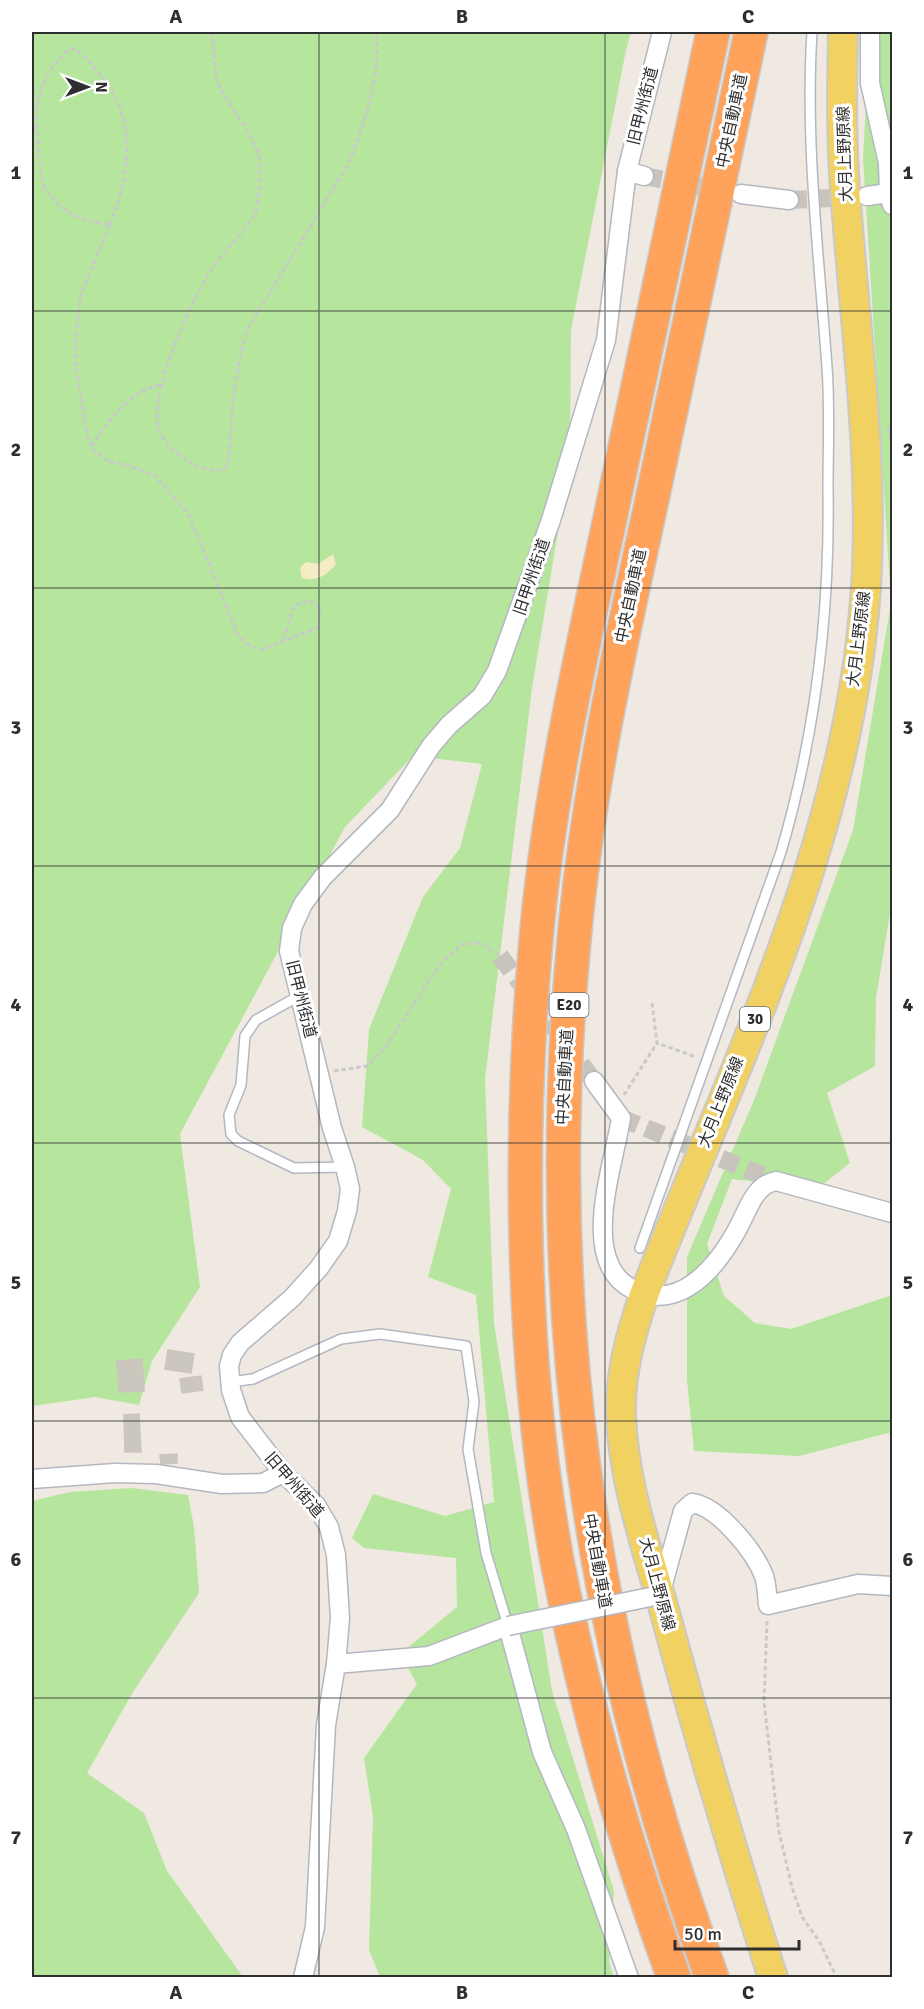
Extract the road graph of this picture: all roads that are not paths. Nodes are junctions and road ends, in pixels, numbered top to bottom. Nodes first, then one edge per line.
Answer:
1 (662, 32) edge
2 (713, 32) edge
3 (751, 32) edge
4 (812, 32) edge
5 (843, 32) edge
6 (870, 32) edge
7 (741, 194) tunnel mouth
8 (867, 196) tunnel mouth
9 (891, 199) edge
10 (789, 200) tunnel mouth
11 (299, 996) junction
12 (594, 1081) tunnel mouth
13 (345, 1167) junction
14 (892, 1213) edge
15 (640, 1248) dead end
16 (644, 1295) junction
17 (230, 1382) junction
18 (282, 1473) junction
19 (32, 1479) edge
20 (892, 1586) edge
21 (660, 1595) junction
22 (508, 1626) junction
23 (336, 1664) junction
24 (303, 1977) edge
25 (628, 1977) edge
26 (674, 1977) edge
27 (712, 1977) edge
28 (773, 1977) edge

1 - 11 street, 旧甲州街道
2 - 26 highway, E20
3 - 27 highway, 中央自動車道 / E20
4 - 15 lane
5 - 16 main road, 大月上野原線 / 30
6 - 9 street
7 - 10 street
8 - 9 street
11 - 13 street, 旧甲州街道
11 - 13 lane
12 - 16 street
13 - 17 street, 旧甲州街道
14 - 16 street
16 - 21 main road, 大月上野原線 / 30
17 - 18 street, 旧甲州街道
17 - 22 lane
18 - 19 street
18 - 23 street, 旧甲州街道
20 - 21 street
21 - 22 street, bridge
21 - 28 main road, 大月上野原線 / 30
22 - 23 street
22 - 25 street
23 - 24 street, 旧甲州街道

